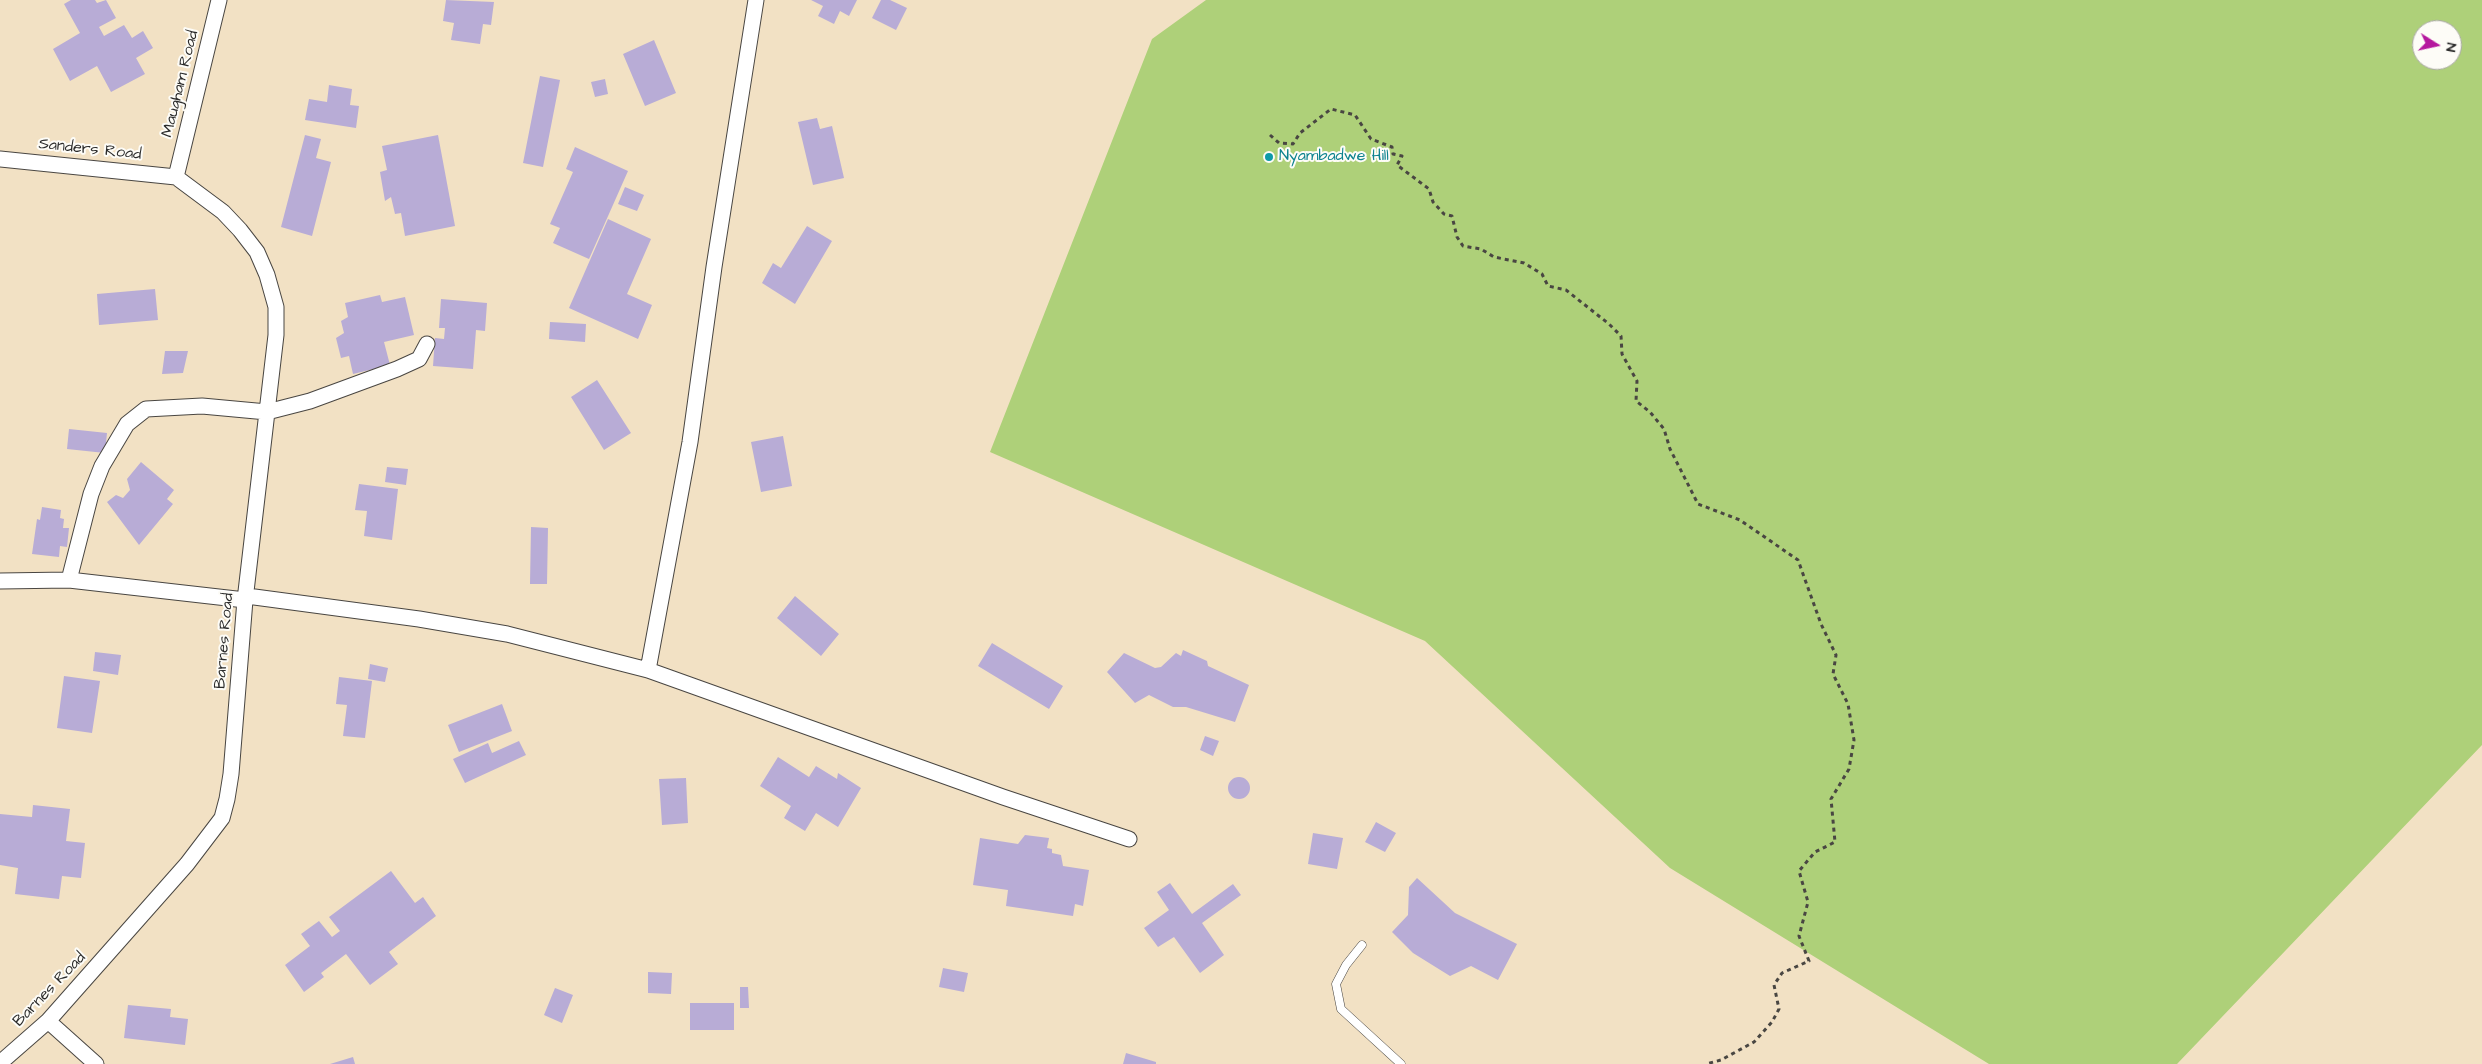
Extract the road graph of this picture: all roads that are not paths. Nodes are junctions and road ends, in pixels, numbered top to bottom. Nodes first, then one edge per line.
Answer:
1 (219, 0) edge
2 (756, 0) edge
3 (0, 159) edge
4 (176, 177) junction
5 (427, 344) dead end
6 (267, 412) junction
7 (69, 580) junction
8 (0, 581) edge
9 (246, 598) junction
10 (648, 670) junction
11 (1129, 839) dead end
12 (1362, 945) dead end
13 (48, 1021) junction
14 (0, 1063) edge
15 (96, 1064) edge
16 (1401, 1064) edge

1 - 4 street, Maugham Road
2 - 10 street
3 - 4 street, Sanders Road
4 - 6 street, Barnes Road
5 - 6 street
6 - 7 street
6 - 9 street, Barnes Road
7 - 8 street
7 - 9 street
9 - 10 street
9 - 13 street, Barnes Road
10 - 11 street
12 - 16 lane
13 - 14 street, Barnes Road
13 - 15 street

